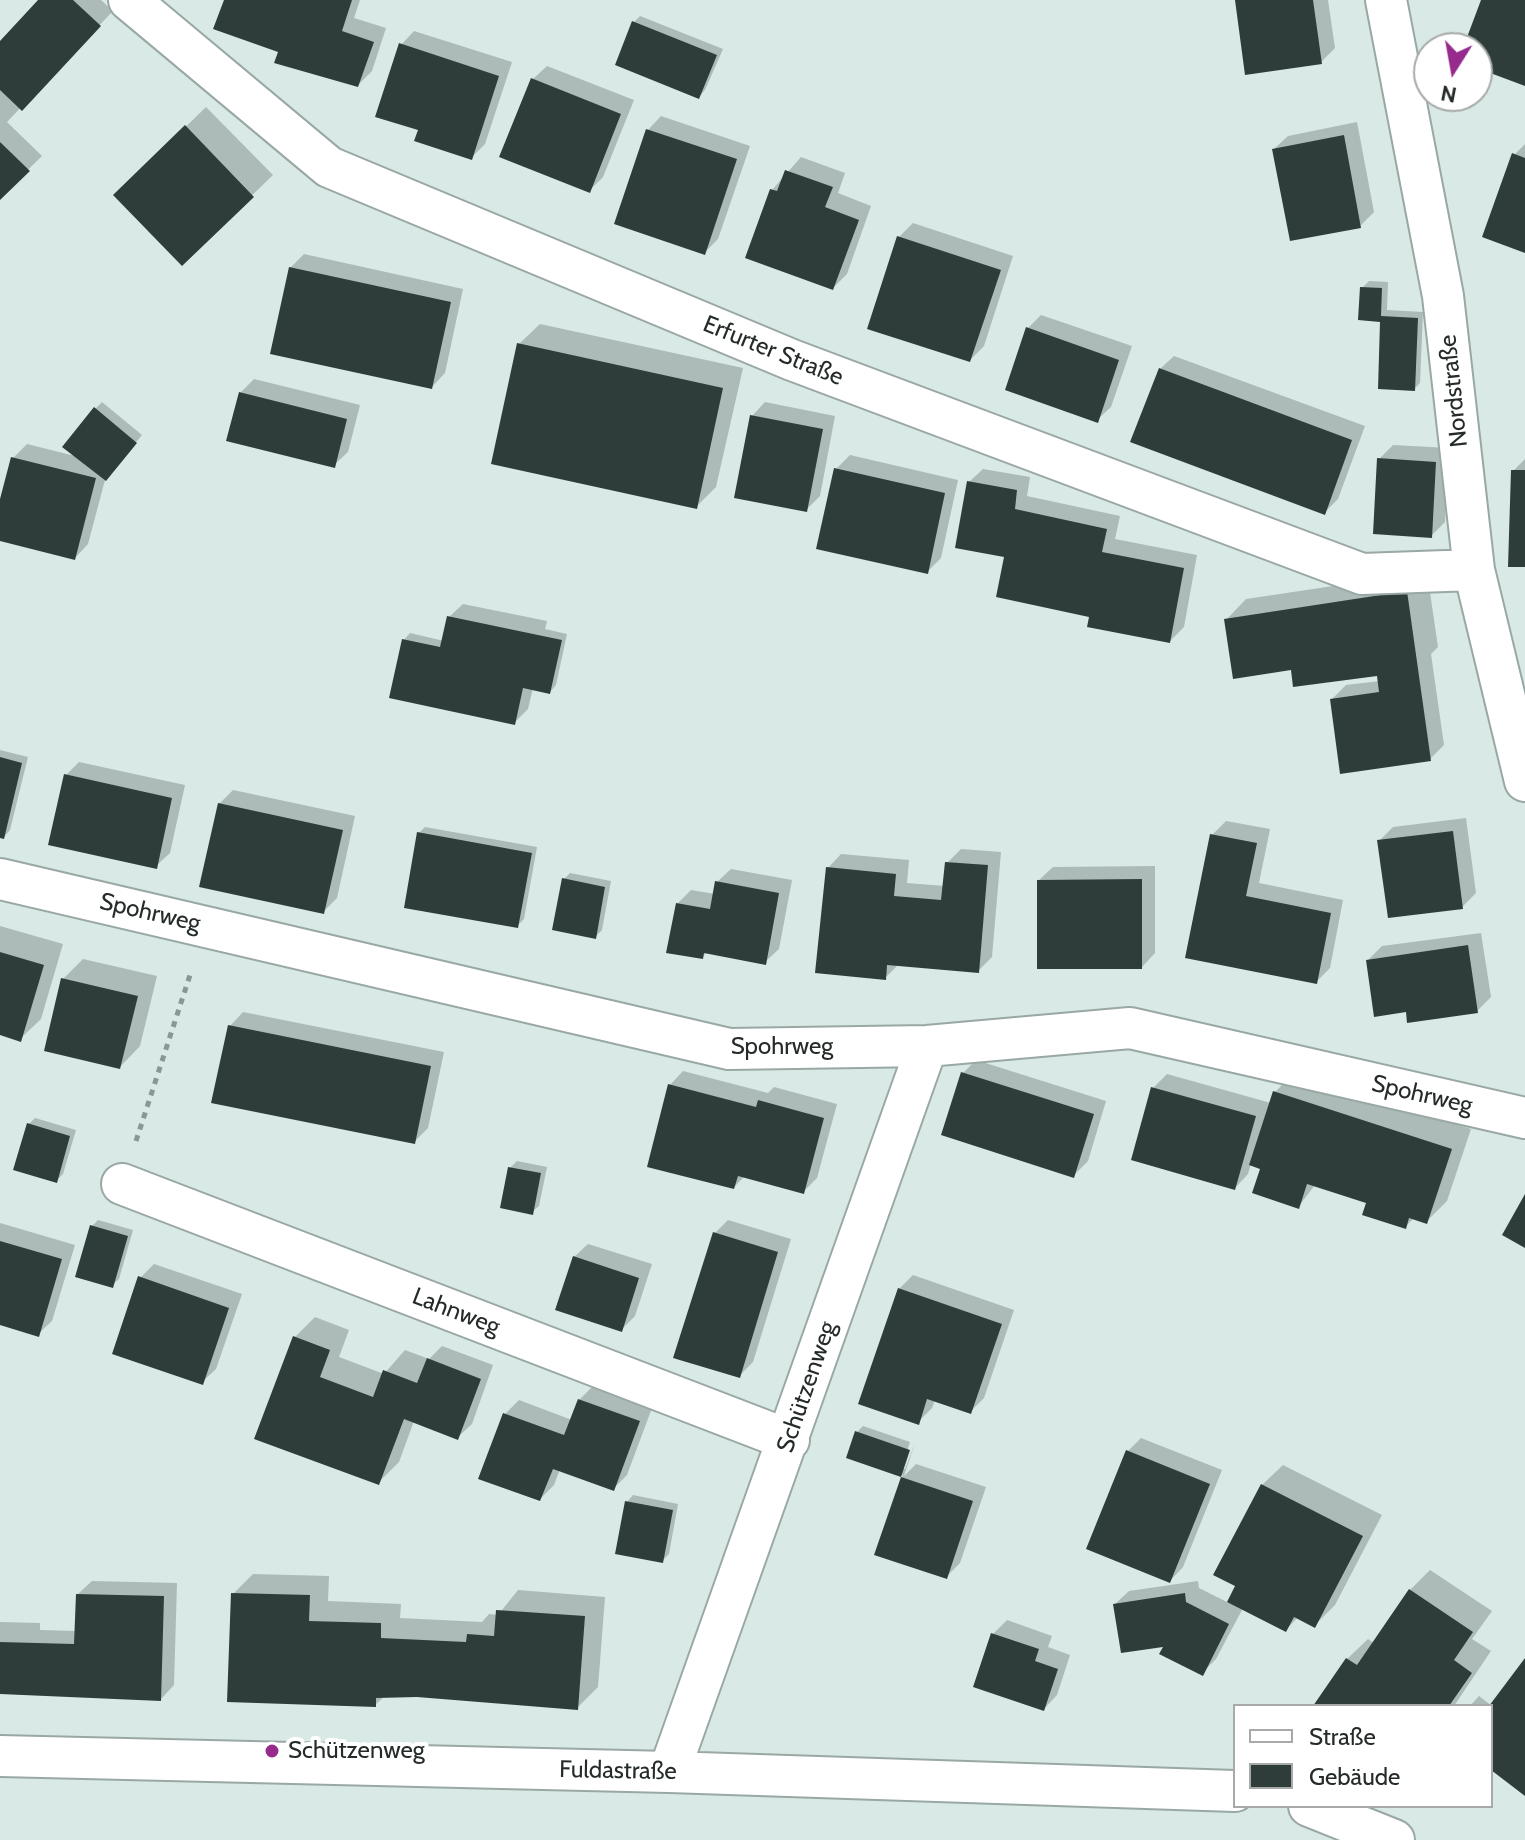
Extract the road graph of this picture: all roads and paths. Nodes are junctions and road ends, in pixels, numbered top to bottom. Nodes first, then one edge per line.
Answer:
1 (129, 0) edge
2 (1386, 0) edge
3 (1474, 570) junction
4 (1525, 781) edge
5 (0, 879) edge
6 (206, 926) junction
7 (927, 1046) junction
8 (1525, 1118) edge
9 (122, 1184) joint
10 (789, 1440) junction
11 (0, 1756) edge
12 (669, 1772) junction
13 (1233, 1791) edge
14 (1314, 1808) edge
15 (1394, 1840) edge

1 - 3 street, Erfurter Straße
2 - 3 street, Nordstraße
3 - 4 street, Nordstraße
5 - 6 street, Spohrweg
6 - 7 street, Spohrweg
6 - 9 path
7 - 8 street, Spohrweg
7 - 10 street, Schützenweg
9 - 10 street, Lahnweg
10 - 12 street, Schützenweg
11 - 12 street, Fuldastraße
12 - 13 street, Fuldastraße
14 - 15 street

